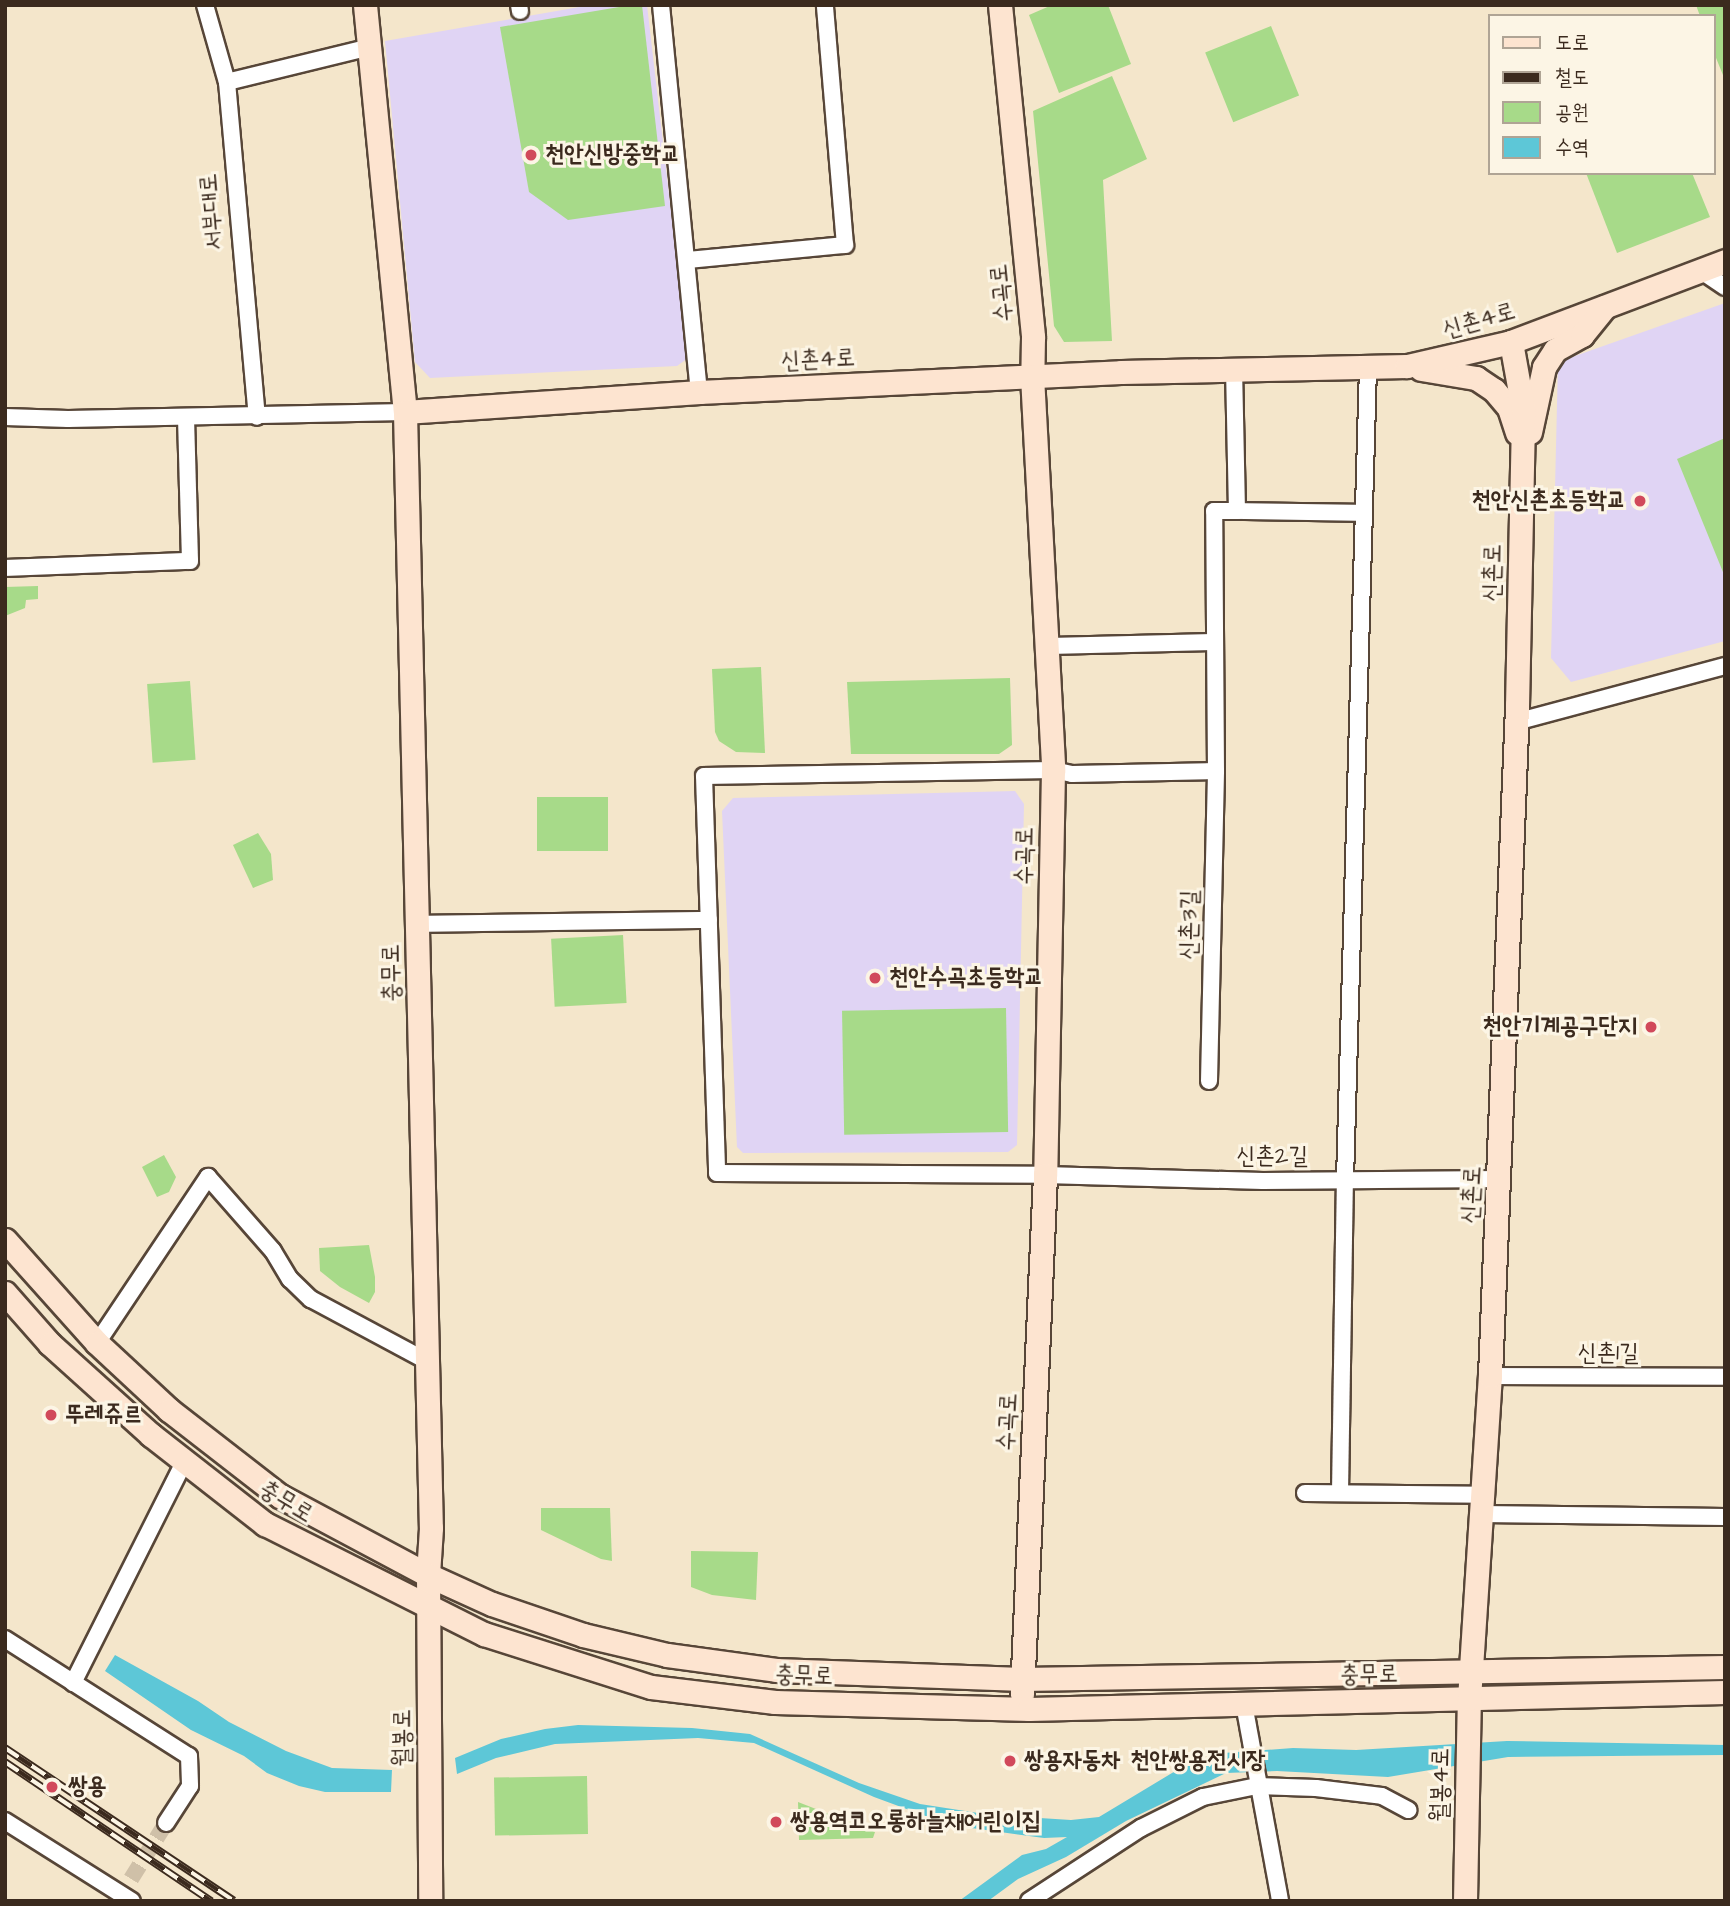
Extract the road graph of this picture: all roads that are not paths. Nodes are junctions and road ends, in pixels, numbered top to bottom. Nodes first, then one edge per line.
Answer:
1 (205, 5) edge
2 (365, 5) edge
3 (661, 5) edge
4 (825, 5) edge
5 (1000, 5) edge
6 (371, 47) junction
7 (227, 82) junction
8 (688, 260) junction
9 (1725, 261) edge
10 (1700, 270) junction
11 (1725, 287) edge
12 (1606, 306) junction
13 (1511, 342) junction
14 (1408, 366) junction
15 (1368, 367) junction
16 (1234, 368) junction
17 (1032, 376) junction
18 (699, 392) junction
19 (405, 412) junction
20 (5, 417) edge
21 (257, 417) junction
22 (186, 418) junction
23 (1522, 451) junction
24 (1237, 511) junction
25 (1364, 513) junction
26 (5, 568) edge
27 (1215, 642) junction
28 (1048, 646) junction
29 (1725, 666) edge
30 (1516, 722) junction
31 (1053, 770) junction
32 (1216, 771) junction
33 (709, 920) junction
34 (418, 924) junction
35 (1209, 1081) dead end
36 (1045, 1175) junction
37 (1499, 1179) junction
38 (1345, 1180) junction
39 (5, 1240) edge
40 (5, 1293) edge
41 (97, 1342) junction
42 (425, 1360) junction
43 (1490, 1376) junction
44 (1725, 1377) edge
45 (184, 1462) junction
46 (1305, 1493) dead end
47 (1340, 1493) junction
48 (1483, 1504) junction
49 (1725, 1517) edge
50 (428, 1576) junction
51 (429, 1605) junction
52 (5, 1639) edge
53 (1725, 1667) edge
54 (1472, 1671) junction
55 (1022, 1679) junction
56 (73, 1684) junction
57 (1725, 1692) edge
58 (1652, 1694) junction
59 (1469, 1699) junction
60 (1725, 1702) edge
61 (1244, 1704) junction
62 (1023, 1709) junction
63 (1256, 1782) junction
64 (1408, 1810) dead end
65 (5, 1821) edge
66 (166, 1823) tunnel mouth
67 (131, 1879) tunnel mouth
68 (127, 1897) edge
69 (430, 1901) edge
70 (1029, 1901) edge
71 (1280, 1901) edge
72 (1465, 1901) edge

1 - 7 street, 서부대로
2 - 6 street
3 - 8 street
4 - 8 street
5 - 17 street, 수곡로
6 - 7 street
6 - 19 street
7 - 21 street, 서부대로
8 - 18 street
9 - 10 street, 신촌4로
10 - 11 street
10 - 12 street, 신촌4로
12 - 13 street, 신촌4로
12 - 23 street
13 - 14 street, 신촌4로
13 - 23 street, 신촌로
14 - 15 street, 신촌4로
14 - 23 street
15 - 16 street, 신촌4로
15 - 25 street
16 - 17 street, 신촌4로
16 - 24 street
17 - 18 street, 신촌4로
17 - 28 street, 수곡로
18 - 19 street, 신촌4로
19 - 21 street
19 - 34 street, 충무로
20 - 22 street
21 - 22 street
22 - 26 street
23 - 30 street, 신촌로
24 - 25 street
24 - 27 street
25 - 38 street
27 - 28 street
27 - 32 street
28 - 31 street, 수곡로
29 - 30 street
30 - 37 street, 신촌로
31 - 32 street
31 - 33 street
31 - 36 street, 수곡로
32 - 35 street, 신촌3길
33 - 34 street
33 - 36 street, 신촌2길
34 - 42 street, 충무로
36 - 38 street, 신촌2길
36 - 55 street, 수곡로
37 - 38 street, 신촌2길
37 - 43 street, 신촌로
38 - 47 street
39 - 41 street, 충무로
40 - 45 street, 충무로
41 - 42 street
41 - 50 street, 충무로
42 - 50 street, 충무로
43 - 44 street, 신촌1길
43 - 48 street, 신촌로
45 - 51 street, 충무로
45 - 56 street
46 - 47 street
47 - 48 street
48 - 49 street
48 - 54 street, 신촌로
50 - 51 street, 월봉로
50 - 55 street, 충무로
51 - 62 street, 충무로
51 - 69 street, 월봉로
52 - 56 street
53 - 54 street, 충무로
54 - 55 street, 충무로
54 - 59 street, 월봉4로
55 - 62 street, 수곡로
56 - 66 street
57 - 58 street, 충무로
58 - 59 street, 충무로
58 - 60 street
59 - 61 street, 충무로
59 - 72 street, 월봉4로
61 - 62 street, 충무로
61 - 63 street
63 - 64 street
63 - 70 street
63 - 71 street
65 - 68 street
67 - 68 street

